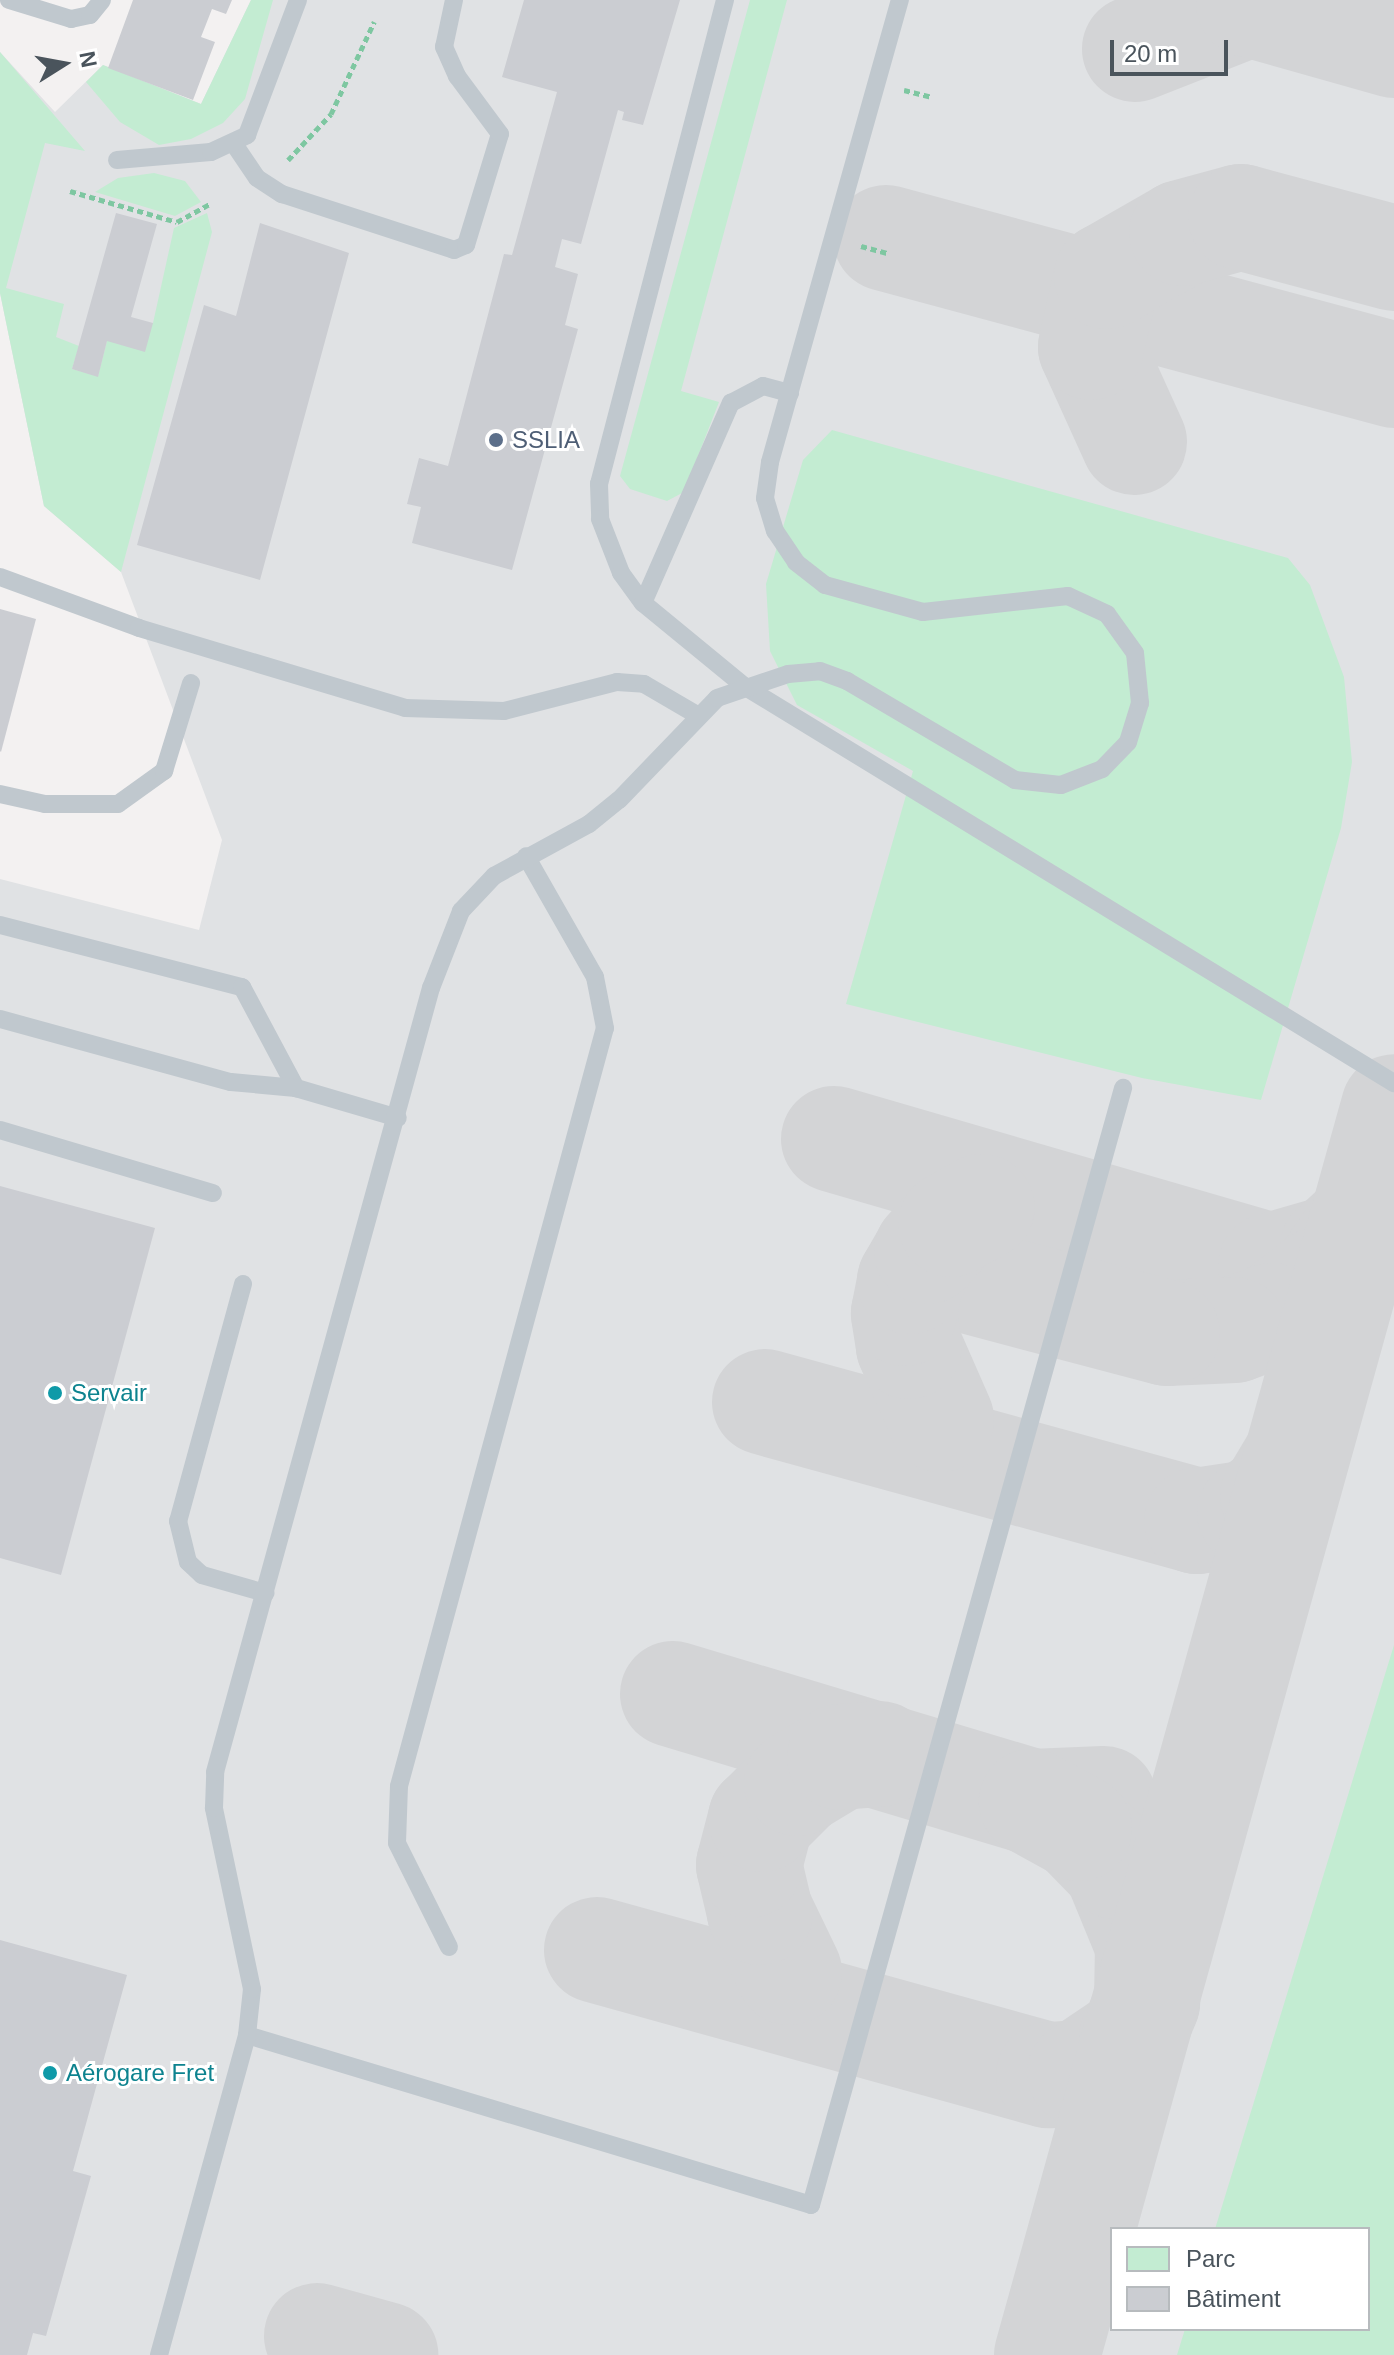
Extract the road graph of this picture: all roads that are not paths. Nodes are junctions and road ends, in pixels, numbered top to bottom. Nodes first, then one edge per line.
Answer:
1 (9, 0) edge
2 (102, 0) edge
3 (298, 0) edge
4 (454, 0) edge
5 (725, 0) edge
6 (900, 0) edge
7 (234, 144) junction
8 (117, 160) dead end
9 (790, 393) junction
10 (0, 577) edge
11 (643, 603) junction
12 (191, 683) dead end
13 (744, 686) junction
14 (697, 715) junction
15 (0, 794) edge
16 (526, 856) junction
17 (0, 925) edge
18 (0, 1019) edge
19 (1394, 1083) edge
20 (296, 1088) junction
21 (1123, 1088) dead end
22 (398, 1118) junction
23 (0, 1130) edge
24 (213, 1193) dead end
25 (243, 1284) dead end
26 (265, 1593) junction
27 (449, 1947) dead end
28 (247, 2035) junction
29 (159, 2355) edge

1 - 2 lane
3 - 7 lane
4 - 7 lane
5 - 11 lane
6 - 9 lane
7 - 8 lane
9 - 11 lane
9 - 13 lane
10 - 14 lane
11 - 13 lane
12 - 15 lane
13 - 14 lane
13 - 19 lane
14 - 16 lane
16 - 22 lane
16 - 27 lane
17 - 20 lane
18 - 20 lane
20 - 22 lane
21 - 28 lane
22 - 26 lane
23 - 24 lane
25 - 26 lane
26 - 28 lane
28 - 29 lane

